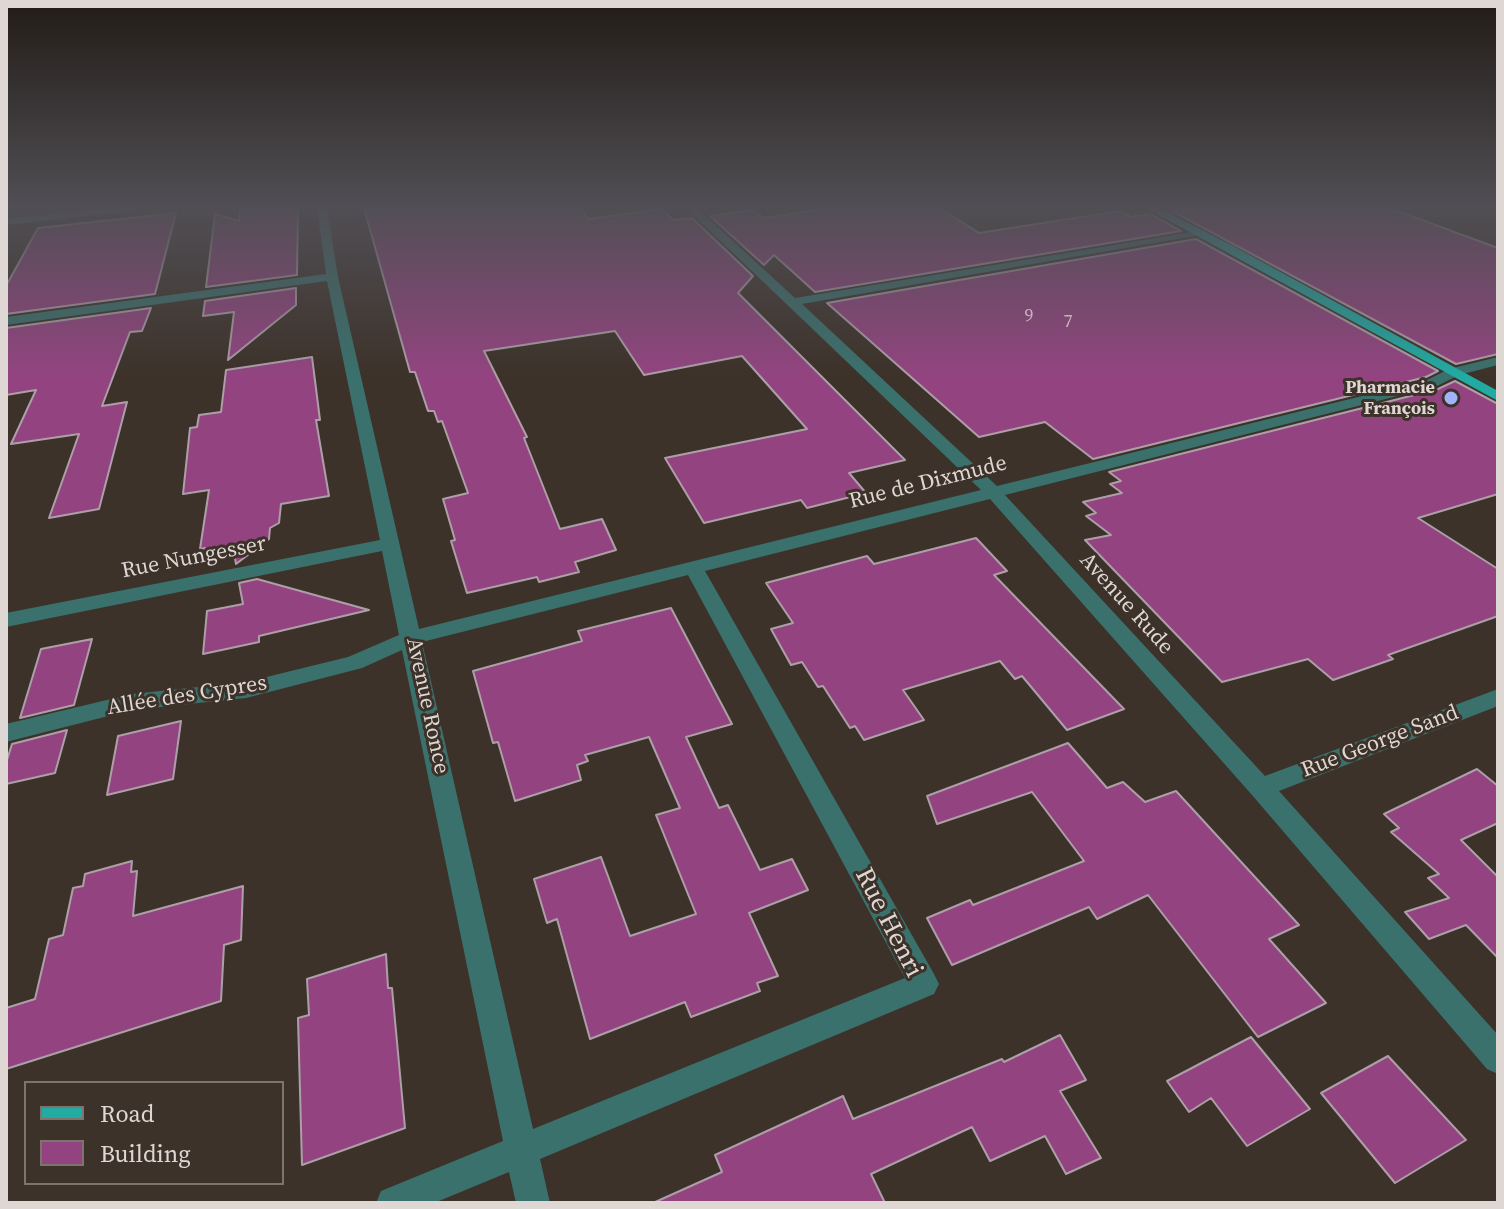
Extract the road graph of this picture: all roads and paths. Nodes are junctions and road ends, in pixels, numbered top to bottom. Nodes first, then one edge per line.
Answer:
1 (330, 264) edge
2 (752, 264) edge
3 (1012, 264) edge
4 (1259, 264) edge
5 (332, 277) junction
6 (793, 302) junction
7 (6, 321) edge
8 (1498, 361) edge
9 (1454, 372) junction
10 (1498, 397) edge
11 (991, 491) junction
12 (392, 543) junction
13 (694, 568) junction
14 (6, 620) edge
15 (412, 638) junction
16 (1498, 697) edge
17 (6, 733) edge
18 (1261, 788) junction
19 (1498, 1058) edge
20 (523, 1151) junction
21 (393, 1203) edge
22 (533, 1203) edge

1 - 5 street, Avenue Ronce
2 - 6 street, Avenue Rude
3 - 6 street
4 - 9 main road
5 - 7 street
5 - 12 street, Avenue Ronce
6 - 11 street, Avenue Rude
8 - 9 street, Rue de Dixmude
9 - 10 main road
9 - 11 street, Rue de Dixmude
11 - 13 street, Rue de Dixmude
11 - 18 street, Avenue Rude
12 - 14 street, Rue Nungesser
12 - 15 street, Avenue Ronce
13 - 15 street, Rue de Dixmude
13 - 20 street, Rue Henri
15 - 17 street, Allée des Cypres
15 - 20 street, Avenue Ronce
16 - 18 street, Rue George Sand
18 - 19 street, Avenue Rude
20 - 21 street
20 - 22 street, Avenue Ronce

